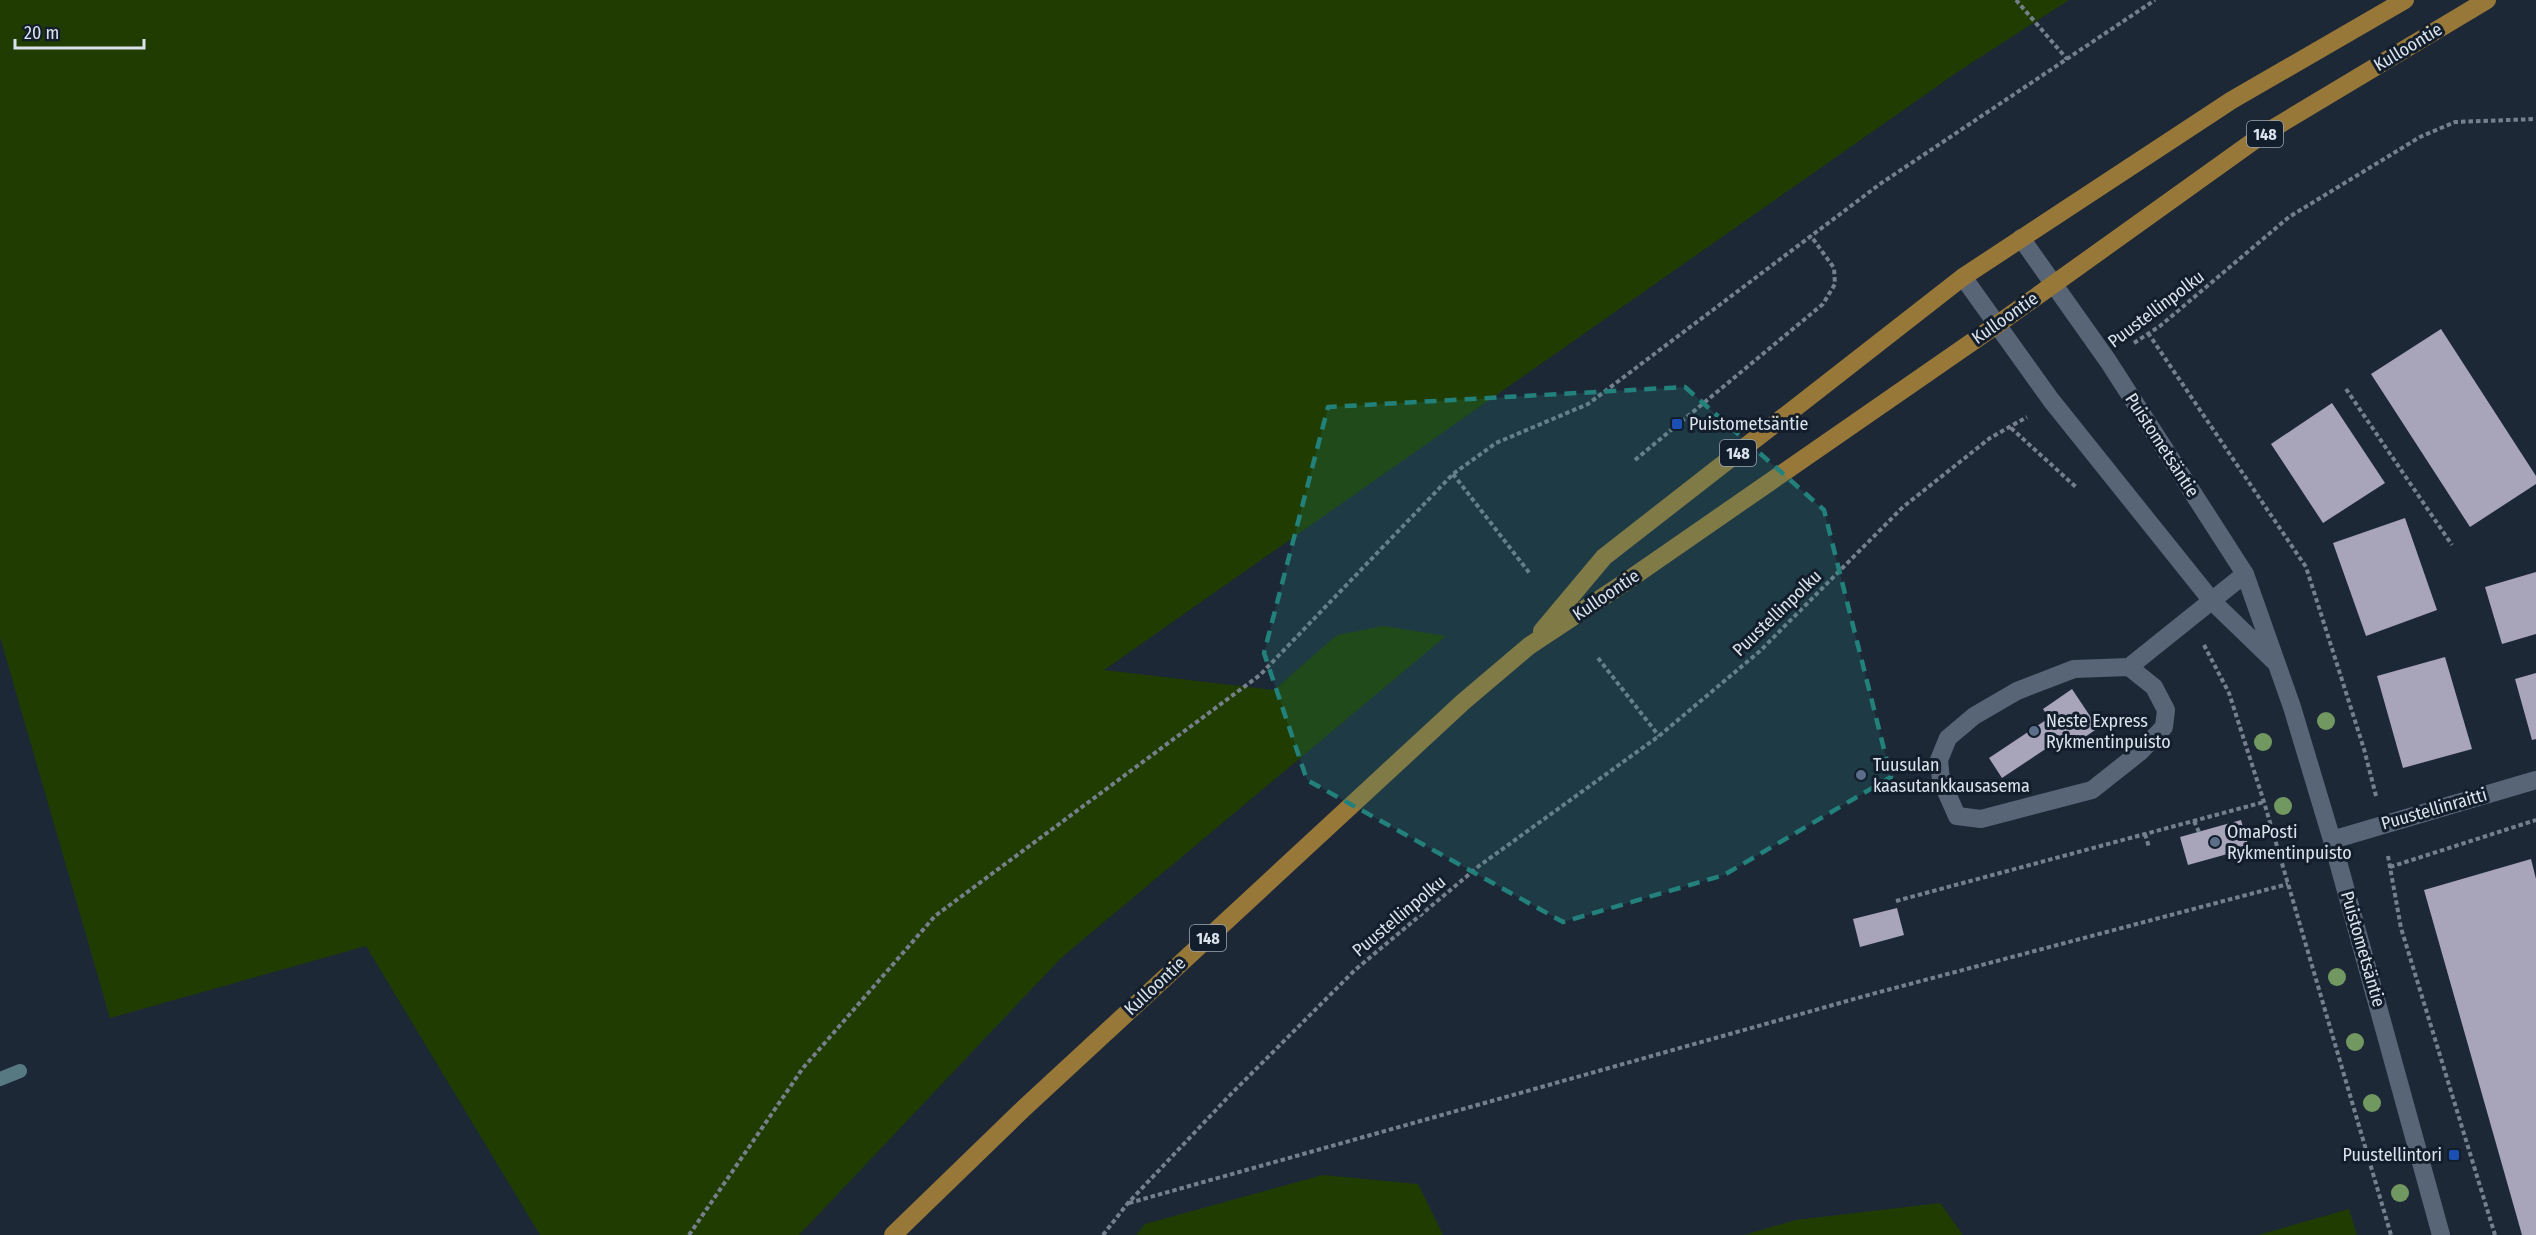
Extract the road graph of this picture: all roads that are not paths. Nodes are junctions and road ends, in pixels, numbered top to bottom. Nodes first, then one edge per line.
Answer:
1 (2405, 0) edge
2 (2487, 0) edge
3 (2021, 238) junction
4 (1963, 277) junction
5 (2053, 284) junction
6 (1998, 324) junction
7 (2245, 574) junction
8 (2212, 601) junction
9 (1529, 646) junction
10 (2278, 665) junction
11 (2128, 667) junction
12 (2536, 780) edge
13 (2332, 840) junction
14 (893, 1235) edge
15 (2441, 1235) edge

1 - 3 main road, Kulloontie / 148
2 - 5 main road, Kulloontie / 148
3 - 4 main road, Kulloontie / 148
3 - 5 street, Puistometsäntie
4 - 6 street, Puistometsäntie
4 - 9 main road, Kulloontie / 148
5 - 6 main road, Kulloontie / 148
5 - 7 street, Puistometsäntie
6 - 8 street, Puistometsäntie
6 - 9 main road, Kulloontie / 148
7 - 8 street
7 - 10 street, Puistometsäntie
8 - 10 street, Puistometsäntie
8 - 11 street
9 - 14 main road, Kulloontie / 148
10 - 13 street, Puistometsäntie
11 - 11 street
12 - 13 street, Puustellinraitti
13 - 15 street, Puistometsäntie

